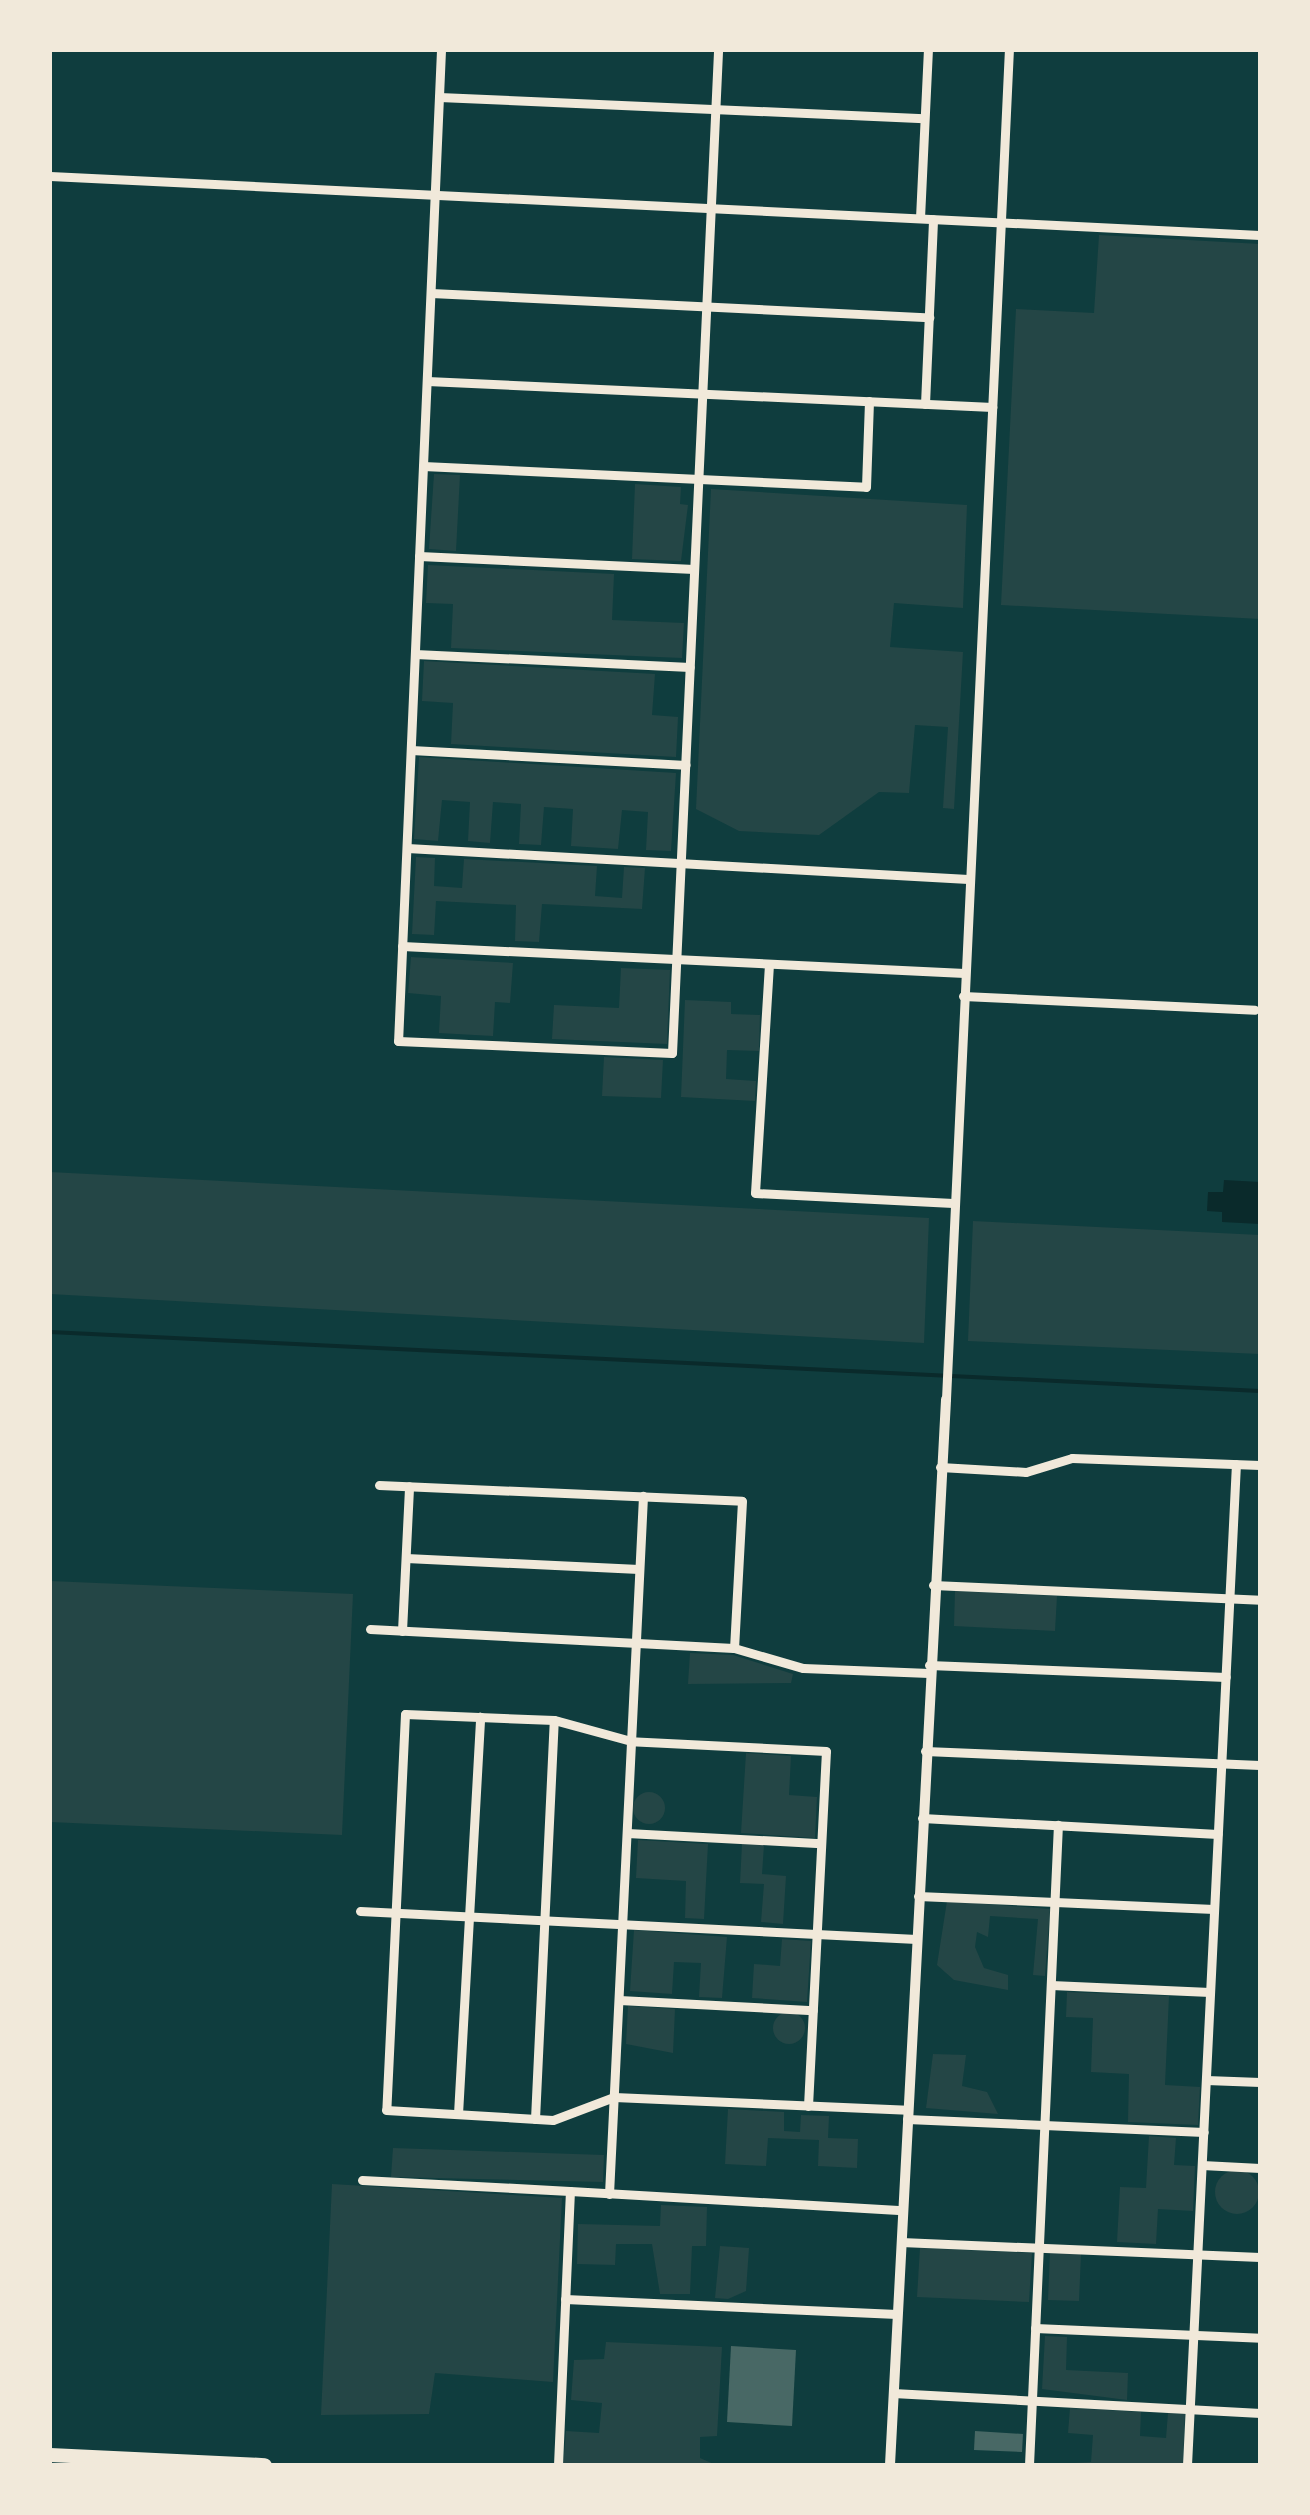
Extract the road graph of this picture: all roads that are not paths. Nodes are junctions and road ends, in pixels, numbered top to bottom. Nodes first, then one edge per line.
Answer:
1 (442, 50) edge
2 (718, 50) edge
3 (928, 50) edge
4 (1009, 50) edge
5 (440, 97) junction
6 (716, 108) junction
7 (924, 118) junction
8 (50, 176) edge
9 (435, 195) junction
10 (711, 208) junction
11 (920, 218) junction
12 (932, 219) junction
13 (1001, 222) junction
14 (1260, 234) edge
15 (431, 293) junction
16 (706, 306) junction
17 (928, 317) junction
18 (427, 380) junction
19 (702, 393) junction
20 (869, 401) junction
21 (925, 404) junction
22 (992, 407) junction
23 (423, 466) junction
24 (698, 478) junction
25 (420, 556) junction
26 (694, 569) junction
27 (415, 654) junction
28 (690, 667) junction
29 (411, 750) junction
30 (686, 765) junction
31 (407, 848) junction
32 (681, 860) junction
33 (968, 879) junction
34 (402, 946) junction
35 (676, 959) junction
36 (768, 964) junction
37 (964, 973) junction
38 (963, 996) junction
39 (1254, 1010) dead end
40 (953, 1203) junction
41 (946, 1399) joint
42 (1236, 1464) junction
43 (1260, 1465) edge
44 (939, 1467) junction
45 (379, 1485) dead end
46 (409, 1486) junction
47 (643, 1496) junction
48 (406, 1558) junction
49 (639, 1569) junction
50 (934, 1585) junction
51 (1230, 1599) junction
52 (1260, 1600) edge
53 (370, 1629) dead end
54 (402, 1631) junction
55 (636, 1642) junction
56 (734, 1648) junction
57 (929, 1669) junction
58 (1226, 1677) junction
59 (480, 1717) junction
60 (554, 1720) junction
61 (631, 1742) junction
62 (925, 1750) junction
63 (1222, 1764) junction
64 (1260, 1764) edge
65 (922, 1818) junction
66 (1058, 1825) junction
67 (627, 1833) junction
68 (1218, 1834) junction
69 (821, 1844) junction
70 (918, 1896) junction
71 (1054, 1902) junction
72 (1214, 1910) junction
73 (360, 1911) dead end
74 (395, 1913) junction
75 (469, 1916) junction
76 (545, 1920) junction
77 (622, 1924) junction
78 (816, 1934) junction
79 (916, 1940) junction
80 (1051, 1985) junction
81 (1210, 1992) junction
82 (619, 2000) junction
83 (813, 2010) junction
84 (1206, 2080) junction
85 (1260, 2082) edge
86 (614, 2097) junction
87 (808, 2106) junction
88 (458, 2114) junction
89 (907, 2115) junction
90 (535, 2119) junction
91 (1044, 2125) junction
92 (1204, 2132) junction
93 (1202, 2165) junction
94 (1260, 2168) edge
95 (362, 2180) dead end
96 (570, 2191) junction
97 (610, 2194) junction
98 (902, 2210) junction
99 (900, 2242) junction
100 (1038, 2246) junction
101 (1198, 2254) junction
102 (1260, 2256) edge
103 (565, 2299) junction
104 (897, 2314) junction
105 (1035, 2328) junction
106 (1194, 2335) junction
107 (1260, 2338) edge
108 (893, 2394) junction
109 (1032, 2402) junction
110 (1190, 2409) junction
111 (1260, 2413) edge
112 (50, 2455) edge
113 (264, 2465) edge
114 (558, 2465) edge
115 (890, 2465) edge
116 (1028, 2465) edge
117 (1187, 2465) edge

1 - 5 street
2 - 6 street
3 - 7 street
4 - 13 street
5 - 6 street
5 - 9 street
6 - 7 street
6 - 10 street
7 - 11 street
8 - 9 street
9 - 10 street
9 - 15 street
10 - 11 street
10 - 16 street
11 - 12 street
12 - 13 street
12 - 17 street
13 - 14 street
13 - 22 street
15 - 16 street
15 - 18 street
16 - 17 street
16 - 19 street
17 - 21 street
18 - 19 street
18 - 23 street
19 - 20 street
19 - 24 street
20 - 21 street
20 - 24 street
21 - 22 street
22 - 33 street
23 - 24 street
23 - 25 street
24 - 26 street
25 - 26 street
25 - 27 street
26 - 28 street
27 - 28 street
27 - 29 street
28 - 30 street
29 - 30 street
29 - 31 street
30 - 32 street
31 - 32 street
31 - 34 street
32 - 33 street
32 - 35 street
33 - 37 street
34 - 35 street
34 - 35 street
35 - 36 street
36 - 37 street
36 - 40 street
37 - 38 street
38 - 39 street
38 - 40 street
40 - 41 street
41 - 44 street
42 - 43 street
42 - 44 street
42 - 51 street
44 - 50 street
45 - 46 street
46 - 47 street
46 - 48 street
47 - 49 street
47 - 56 street
48 - 49 street
48 - 54 street
49 - 55 street
50 - 51 street
50 - 57 street
51 - 52 street
51 - 58 street
53 - 54 street
54 - 55 street
55 - 56 street
55 - 61 street
56 - 57 street
57 - 58 street
57 - 62 street
58 - 63 street
59 - 60 street
59 - 74 street
59 - 75 street
60 - 61 street
60 - 76 street
61 - 67 street
61 - 69 street
62 - 63 street
62 - 65 street
63 - 64 street
63 - 68 street
65 - 66 street
65 - 70 street
66 - 68 street
66 - 71 street
67 - 69 street
67 - 77 street
68 - 72 street
69 - 78 street
70 - 71 street
70 - 79 street
71 - 72 street
71 - 80 street
72 - 81 street
73 - 74 street
74 - 75 street
74 - 88 street
75 - 76 street
75 - 88 street
76 - 77 street
76 - 90 street
77 - 78 street
77 - 82 street
78 - 79 street
78 - 83 street
79 - 89 street
80 - 81 street
80 - 91 street
81 - 84 street
82 - 83 street
82 - 86 street
83 - 87 street
84 - 85 street
84 - 92 street
86 - 87 street
86 - 90 street
86 - 97 street
87 - 89 street
88 - 90 street
89 - 91 street
89 - 98 street
91 - 92 street
91 - 100 street
92 - 93 street
93 - 94 street
93 - 101 street
95 - 96 street
96 - 97 street
96 - 103 street
97 - 98 street
98 - 99 street
99 - 100 street
99 - 104 street
100 - 101 street
100 - 105 street
101 - 102 street
101 - 106 street
103 - 104 street
103 - 114 street
104 - 108 street
105 - 106 street
105 - 109 street
106 - 107 street
106 - 110 street
108 - 109 street
108 - 115 street
109 - 110 street
109 - 116 street
110 - 111 street
110 - 117 street
112 - 113 main road

